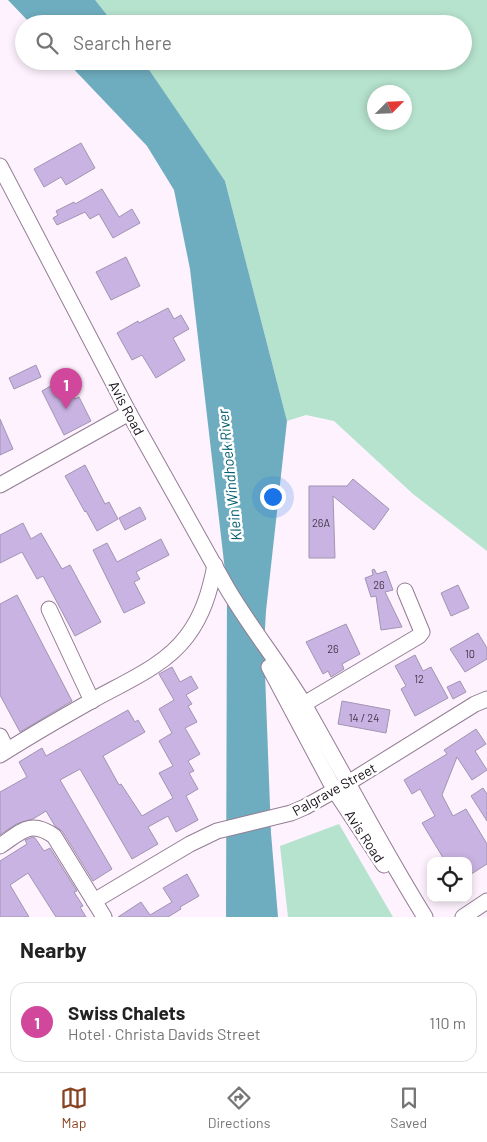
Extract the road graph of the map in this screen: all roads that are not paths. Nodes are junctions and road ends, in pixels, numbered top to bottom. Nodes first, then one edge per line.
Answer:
1 (0, 166) edge
2 (130, 413) junction
3 (0, 485) edge
4 (215, 565) junction
5 (405, 590) dead end
6 (49, 609) dead end
7 (264, 646) junction
8 (487, 699) edge
9 (92, 701) junction
10 (304, 704) junction
11 (0, 736) edge
12 (4, 753) edge
13 (342, 787) junction
14 (0, 846) edge
15 (94, 901) junction
16 (487, 901) edge
17 (104, 917) edge
18 (424, 917) edge
19 (463, 917) edge

1 - 2 street, Avis Road
2 - 3 street
2 - 4 street, Avis Road
4 - 7 street, Avis Road
4 - 9 street
5 - 10 street
6 - 9 street
7 - 10 street, Avis Road
7 - 13 street, Avis Road
8 - 13 street, Palgrave Street
9 - 12 street
10 - 13 street, Avis Road
11 - 12 street
13 - 15 street, Palgrave Street
13 - 18 street, Avis Road
14 - 15 street
15 - 17 street
16 - 19 street

